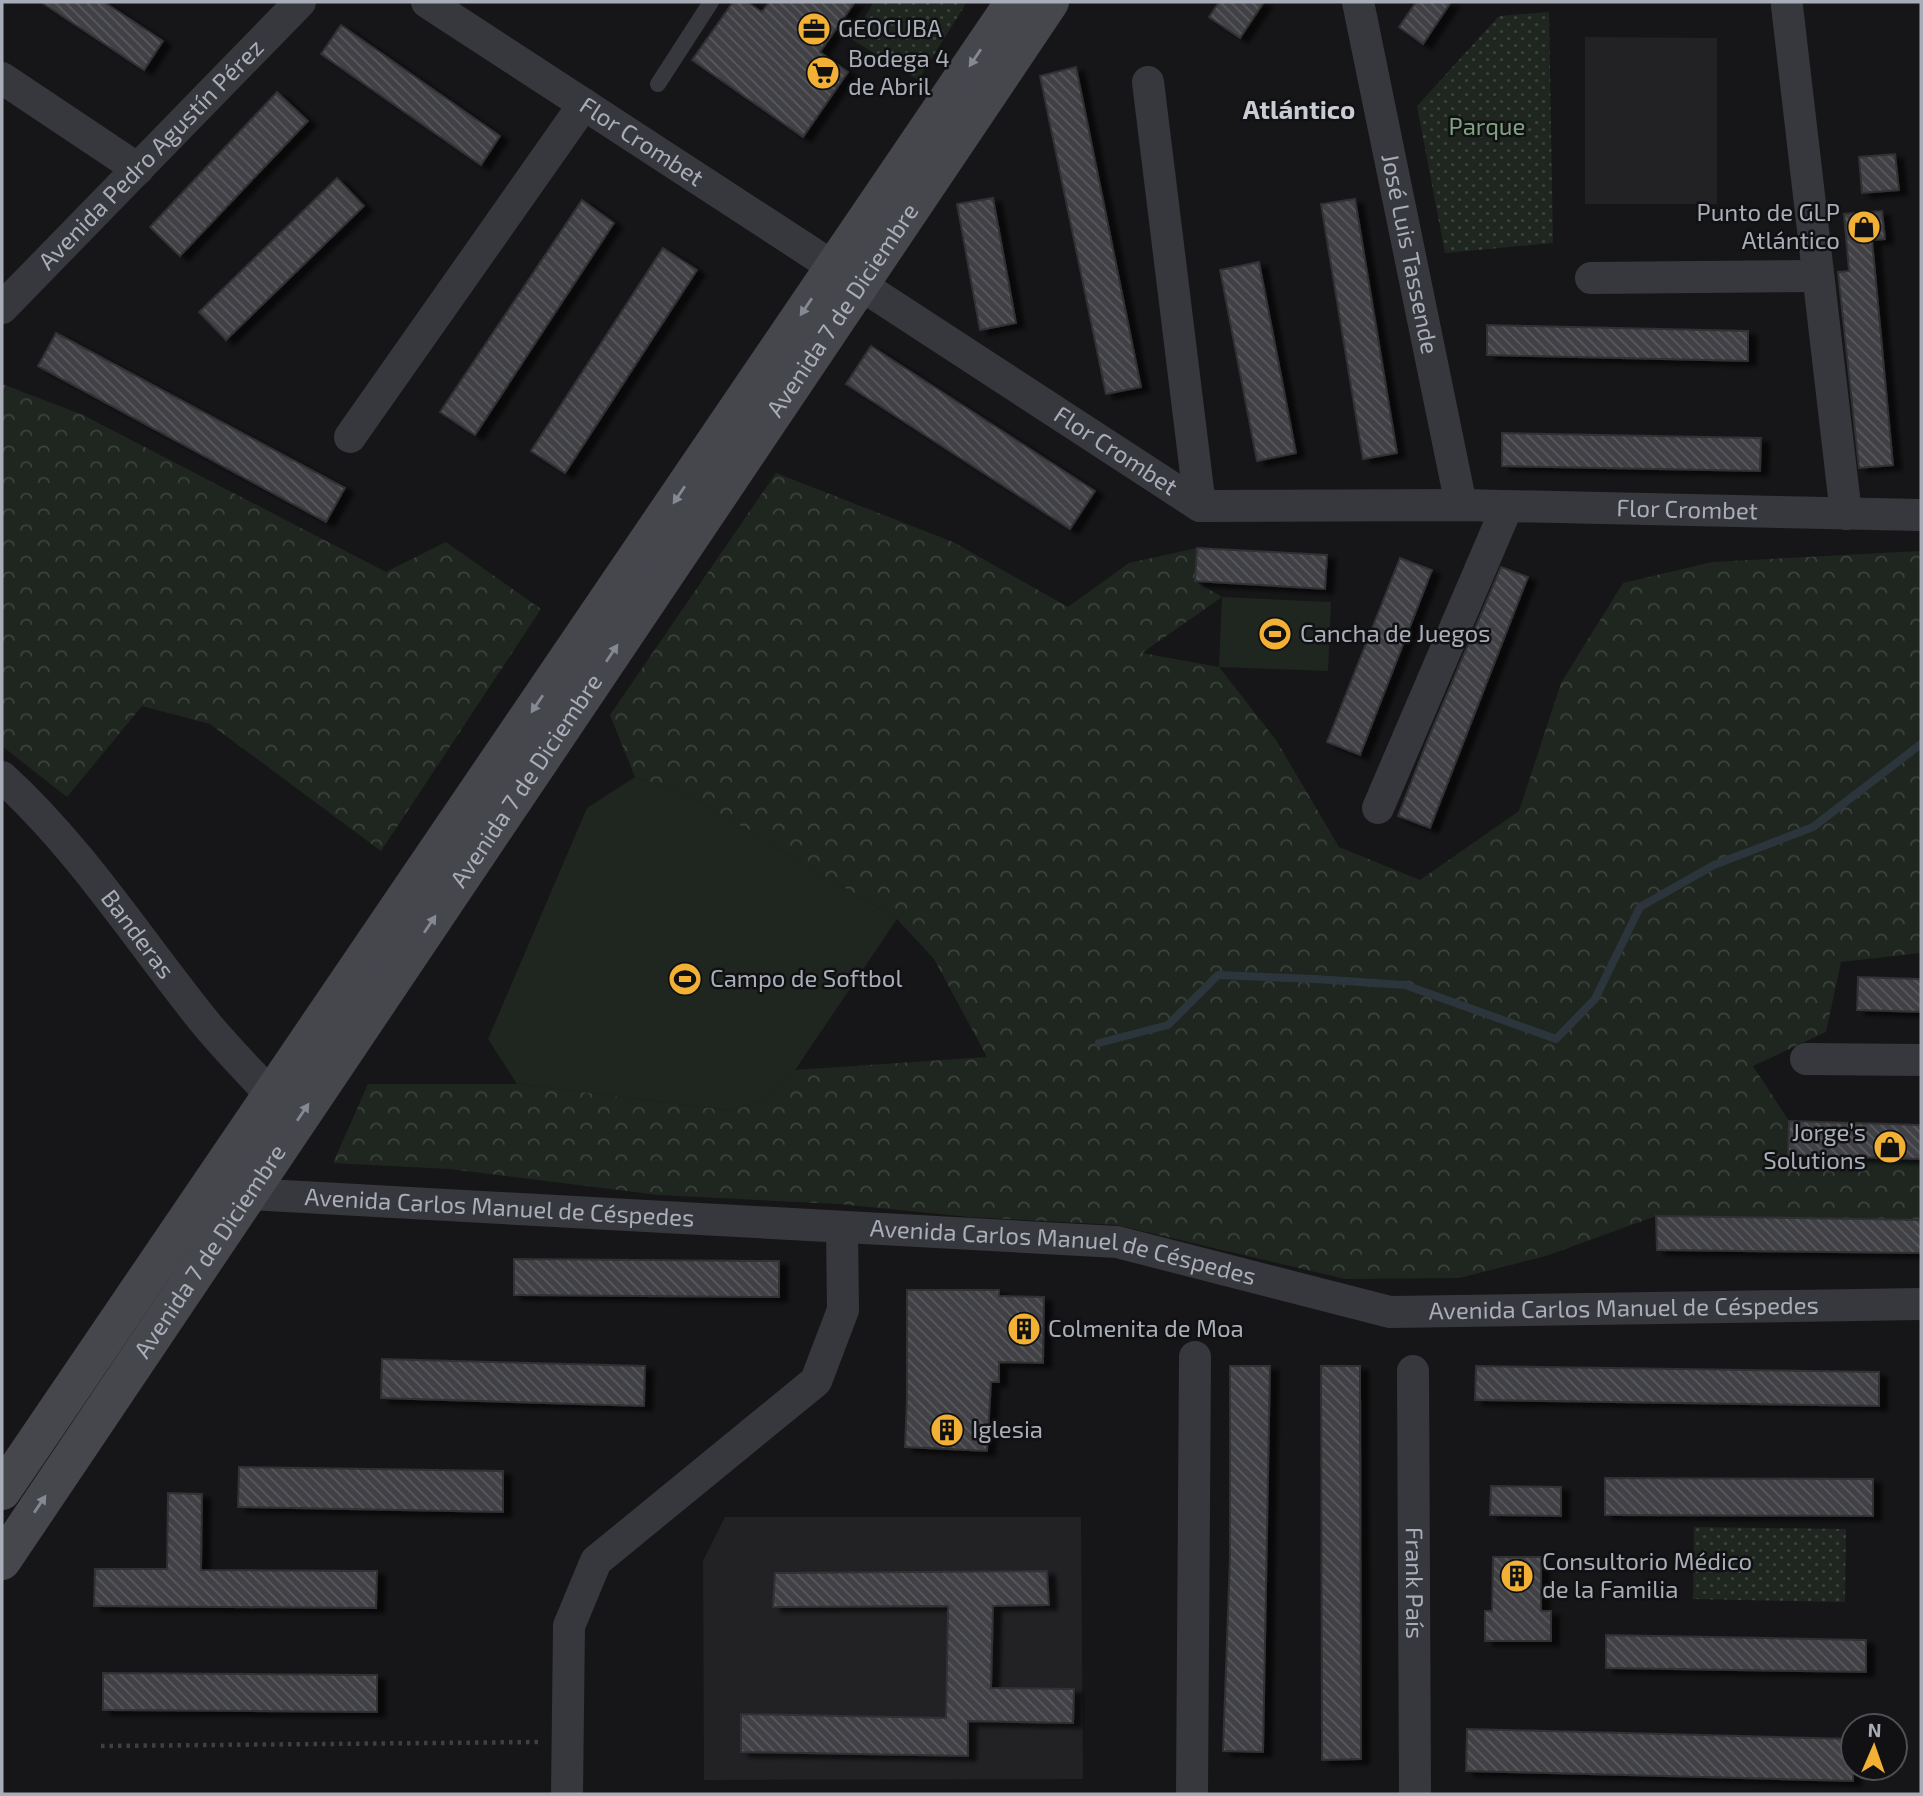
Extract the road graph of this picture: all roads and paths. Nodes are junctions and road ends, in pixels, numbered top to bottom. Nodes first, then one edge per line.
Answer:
1 (300, 2) edge
2 (428, 2) edge
3 (711, 2) edge
4 (1014, 2) edge
5 (1050, 2) edge
6 (1358, 2) edge
7 (1787, 6) dead end
8 (2, 78) edge
9 (1148, 82) dead end
10 (658, 84) dead end
11 (584, 104) junction
12 (138, 169) junction
13 (847, 276) junction
14 (1817, 276) junction
15 (1591, 278) dead end
16 (2, 309) edge
17 (350, 437) dead end
18 (1461, 505) junction
19 (1200, 506) junction
20 (1507, 506) junction
21 (1846, 514) junction
22 (1921, 515) edge
23 (2, 777) edge
24 (1378, 808) dead end
25 (1806, 1059) dead end
26 (1921, 1060) edge
27 (271, 1095) junction
28 (248, 1194) junction
29 (201, 1197) junction
30 (842, 1227) junction
31 (1921, 1304) edge
32 (1195, 1357) dead end
33 (1413, 1371) dead end
34 (2, 1491) edge
35 (2, 1561) edge
36 (567, 1742) junction
37 (101, 1746) dead end
38 (567, 1794) edge
39 (1192, 1794) edge
40 (1415, 1794) edge

1 - 12 street, Avenida Pedro Agustín Pérez
2 - 11 street, Flor Crombet
3 - 10 lane
4 -> 13 main road, Avenida 7 de Diciembre
5 - 13 main road, Avenida 7 de Diciembre
6 - 18 street, José Luis Tassende
7 - 14 street
8 - 12 street
9 - 19 street
11 - 13 street, Flor Crombet
11 - 17 street
12 - 16 street, Avenida Pedro Agustín Pérez
13 - 19 street, Flor Crombet
13 -> 27 main road, Avenida 7 de Diciembre
28 -> 13 main road, Avenida 7 de Diciembre
14 - 15 street
14 - 21 street
18 - 19 street, Flor Crombet
18 - 20 street, Flor Crombet
20 - 21 street, Flor Crombet
20 - 24 street
21 - 22 street, Flor Crombet
23 - 27 street, Banderas
25 - 26 street
27 - 29 main road, Avenida 7 de Diciembre
28 - 29 street, Avenida Carlos Manuel de Céspedes
28 - 30 street, Avenida Carlos Manuel de Céspedes
35 -> 28 main road, Avenida 7 de Diciembre
29 - 34 main road, Avenida 7 de Diciembre
30 - 31 street, Avenida Carlos Manuel de Céspedes
30 - 36 street
32 - 39 street
33 - 40 street, Frank País
36 - 37 path
36 - 38 street

